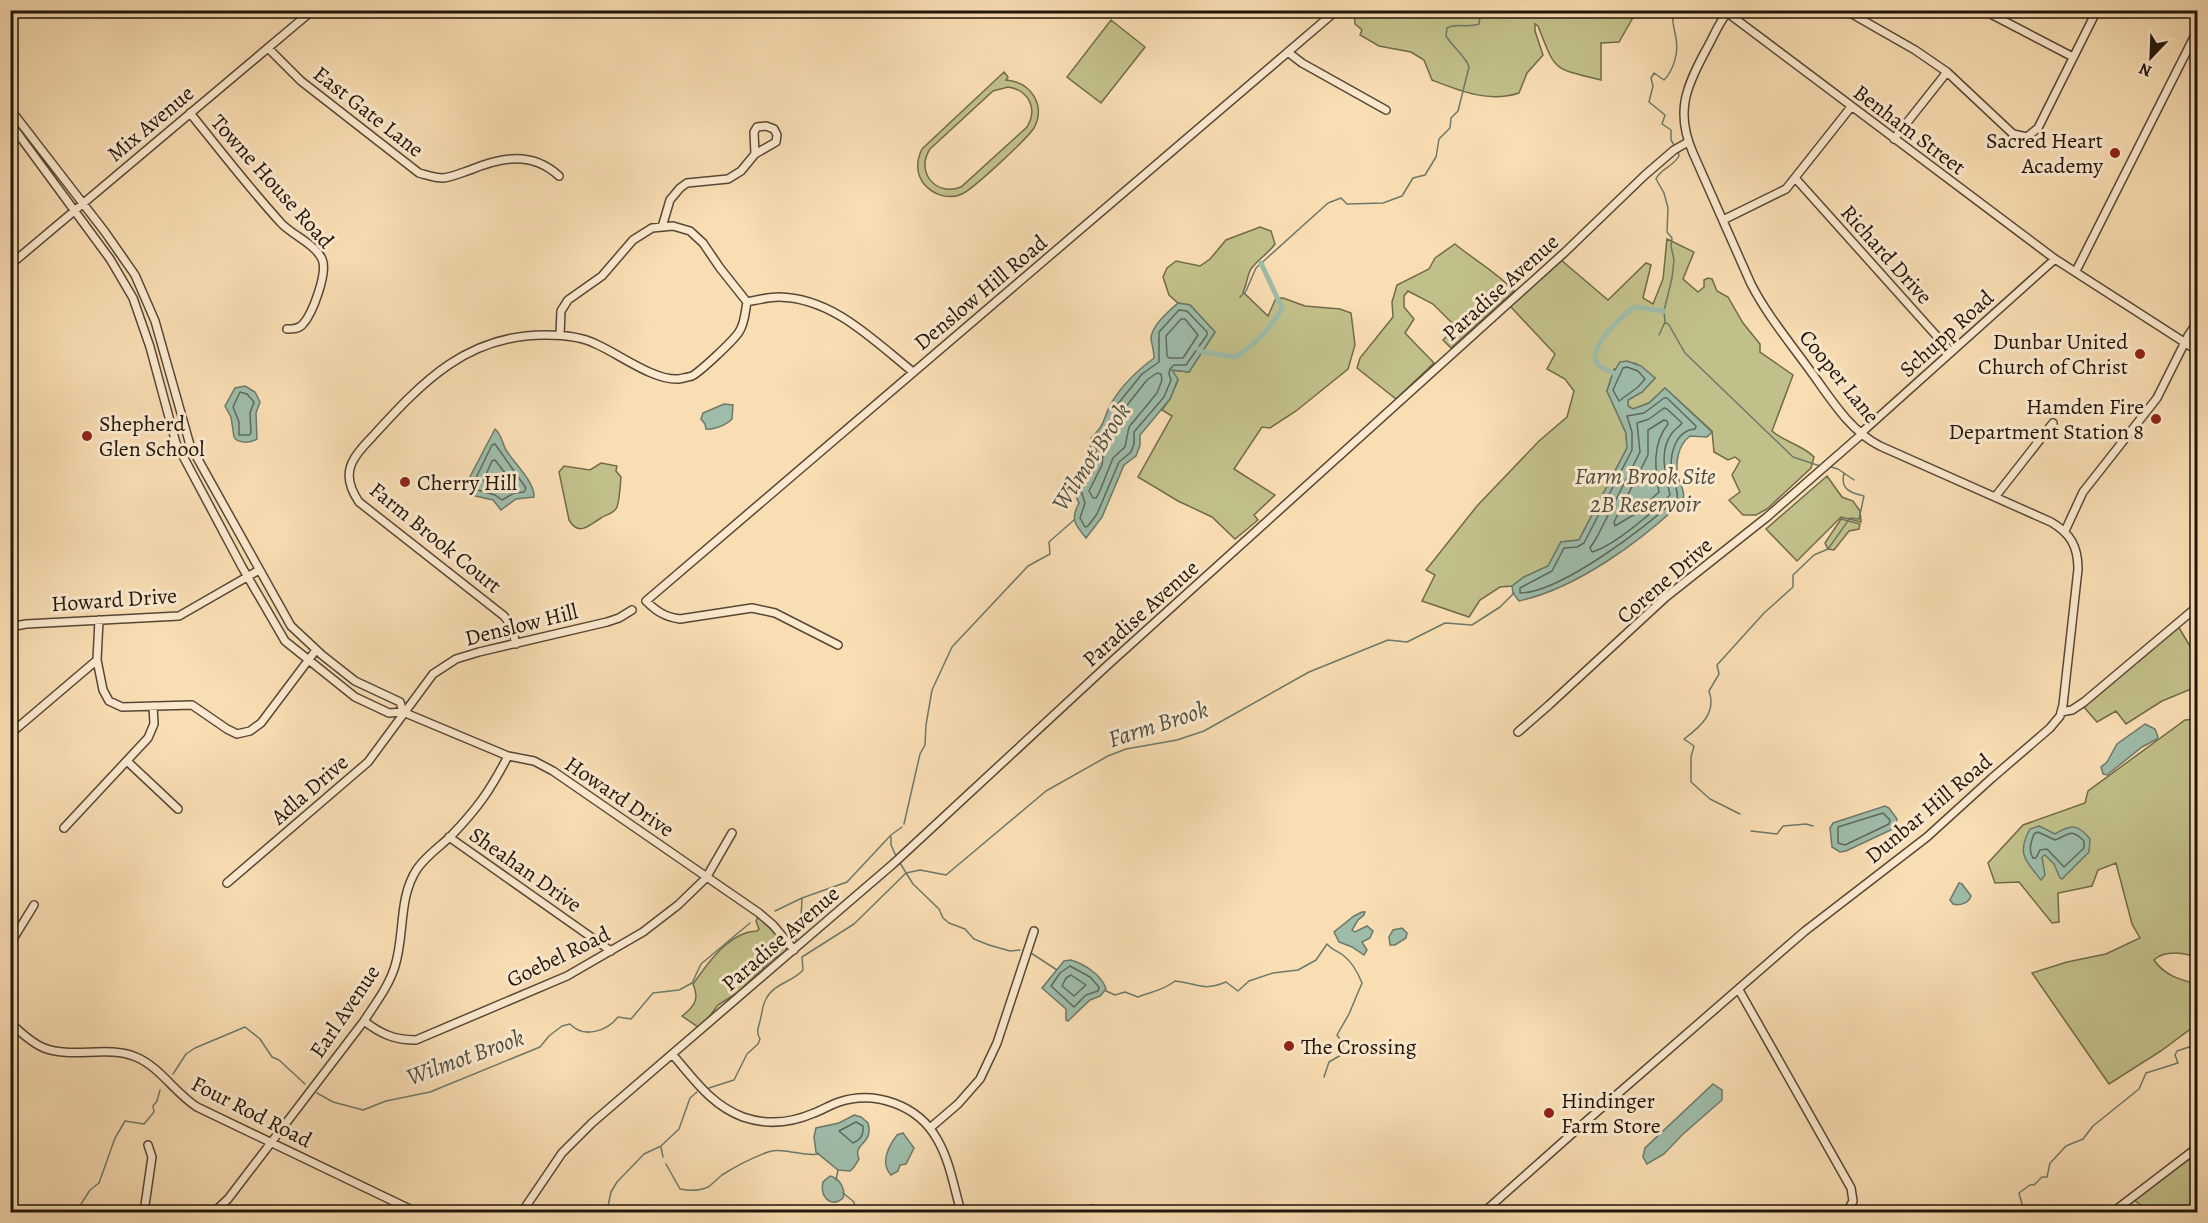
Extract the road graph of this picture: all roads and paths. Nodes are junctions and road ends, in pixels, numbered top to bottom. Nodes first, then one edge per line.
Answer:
1 (313, 10) edge
2 (1337, 10) edge
3 (1845, 10) edge
4 (1983, 10) edge
5 (2097, 10) edge
6 (1725, 12) edge
7 (2198, 29) edge
8 (268, 48) junction
9 (1289, 53) junction
10 (2073, 57) junction
11 (1947, 72) junction
12 (1851, 107) junction
13 (10, 109) edge
14 (1386, 110) dead end
15 (190, 113) junction
16 (10, 123) edge
17 (1894, 140) junction
18 (1688, 142) junction
19 (755, 154) dead end
20 (559, 176) dead end
21 (1796, 179) junction
22 (82, 204) junction
23 (75, 210) junction
24 (1722, 220) junction
25 (662, 227) junction
26 (2055, 259) junction
27 (10, 265) edge
28 (2076, 271) junction
29 (135, 275) junction
30 (124, 283) junction
31 (747, 302) junction
32 (2198, 321) edge
33 (287, 329) dead end
34 (560, 335) junction
35 (2184, 343) junction
36 (2198, 351) edge
37 (1951, 352) junction
38 (913, 372) junction
39 (172, 383) junction
40 (160, 386) junction
41 (2053, 423) dead end
42 (184, 432) junction
43 (1861, 434) junction
44 (173, 435) junction
45 (1995, 497) junction
46 (2065, 531) junction
47 (259, 570) junction
48 (247, 577) junction
49 (2198, 606) edge
50 (632, 610) dead end
51 (99, 620) junction
52 (10, 627) edge
53 (516, 644) junction
54 (838, 645) dead end
55 (316, 650) junction
56 (97, 660) junction
57 (308, 660) junction
58 (153, 706) junction
59 (403, 712) junction
60 (2061, 712) junction
61 (1518, 732) dead end
62 (10, 734) edge
63 (508, 756) junction
64 (128, 762) junction
65 (178, 809) dead end
66 (64, 828) dead end
67 (732, 833) dead end
68 (449, 837) junction
69 (706, 878) junction
70 (227, 883) dead end
71 (34, 904) dead end
72 (1034, 931) dead end
73 (10, 944) edge
74 (794, 950) junction
75 (611, 951) junction
76 (1739, 990) junction
77 (364, 1022) junction
78 (10, 1023) edge
79 (672, 1054) junction
80 (930, 1128) junction
81 (270, 1143) junction
82 (148, 1146) dead end
83 (2198, 1147) edge
84 (144, 1212) edge
85 (214, 1212) edge
86 (416, 1212) edge
87 (522, 1212) edge
88 (961, 1212) edge
89 (1086, 1212) edge
90 (1098, 1212) edge
91 (1484, 1212) edge
92 (1847, 1212) edge
93 (2113, 1212) edge

1 - 8 street, Mix Avenue
2 - 9 street, Denslow Hill Road
3 - 11 street
4 - 10 street
5 - 10 street
6 - 12 street, Benham Street
6 - 18 street
7 - 28 street
8 - 15 street, Mix Avenue
8 - 20 street, East Gate Lane
9 - 14 street
9 - 38 street, Denslow Hill Road
10 - 11 street
11 - 17 street
12 - 17 street, Benham Street
12 - 21 street
13 - 22 street, Howard Drive
15 - 22 street, Mix Avenue
15 - 33 street, Towne House Road
16 - 23 street, Howard Drive
17 - 26 street, Benham Street
18 - 24 street, Cooper Lane
18 - 74 street, Paradise Avenue
19 - 25 street
21 - 24 street
21 - 37 street, Richard Drive
22 - 23 street, Mix Avenue
22 - 29 street, Howard Drive
23 - 27 street, Mix Avenue
23 - 30 street, Howard Drive
24 - 43 street, Cooper Lane
25 - 31 street
25 - 34 street
26 - 28 street, Benham Street
26 - 37 street, Schupp Road
28 - 35 street, Benham Street
29 - 30 street
29 - 39 street, Howard Drive
30 - 40 street, Howard Drive
31 - 34 street, Farm Brook Court
31 - 38 street
32 - 35 street
34 - 53 street, Farm Brook Court
35 - 36 street, Benham Street
35 - 46 street
37 - 43 street, Schupp Road
38 - 54 street, Denslow Hill Road
39 - 40 street
39 - 42 street, Howard Drive
40 - 44 street, Howard Drive
41 - 45 street
42 - 44 street
42 - 47 street, Howard Drive
43 - 45 street, Cooper Lane
43 - 61 street, Corene Drive
44 - 48 street, Howard Drive
45 - 46 street, Cooper Lane
46 - 60 street
47 - 48 street, Howard Drive
47 - 55 street, Howard Drive
48 - 51 street, Howard Drive
48 - 57 street, Howard Drive
49 - 60 street
50 - 53 street, Denslow Hill
51 - 52 street, Howard Drive
51 - 56 street
53 - 59 street, Denslow Hill
55 - 57 street
55 - 59 street, Howard Drive
56 - 58 street
56 - 62 street
57 - 58 street
57 - 59 street, Howard Drive
58 - 64 street
59 - 63 street, Howard Drive
59 - 70 street, Adla Drive
60 - 76 street, Dunbar Hill Road
63 - 68 street, Earl Avenue
63 - 69 street, Howard Drive
64 - 65 street
64 - 66 street
67 - 69 street, Goebel Road
68 - 75 street, Sheahan Drive
68 - 77 street, Earl Avenue
69 - 74 street, Howard Drive
69 - 75 street, Goebel Road
71 - 73 street
72 - 80 street
74 - 79 street, Paradise Avenue
75 - 77 street, Goebel Road
76 - 91 street, Dunbar Hill Road
76 - 92 street
77 - 81 street, Earl Avenue
78 - 81 street, Four Rod Road
79 - 80 street
79 - 87 street, Paradise Avenue
80 - 88 street
81 - 85 street, Earl Avenue
81 - 86 street, Four Rod Road
82 - 84 street
83 - 93 street
89 - 90 street

